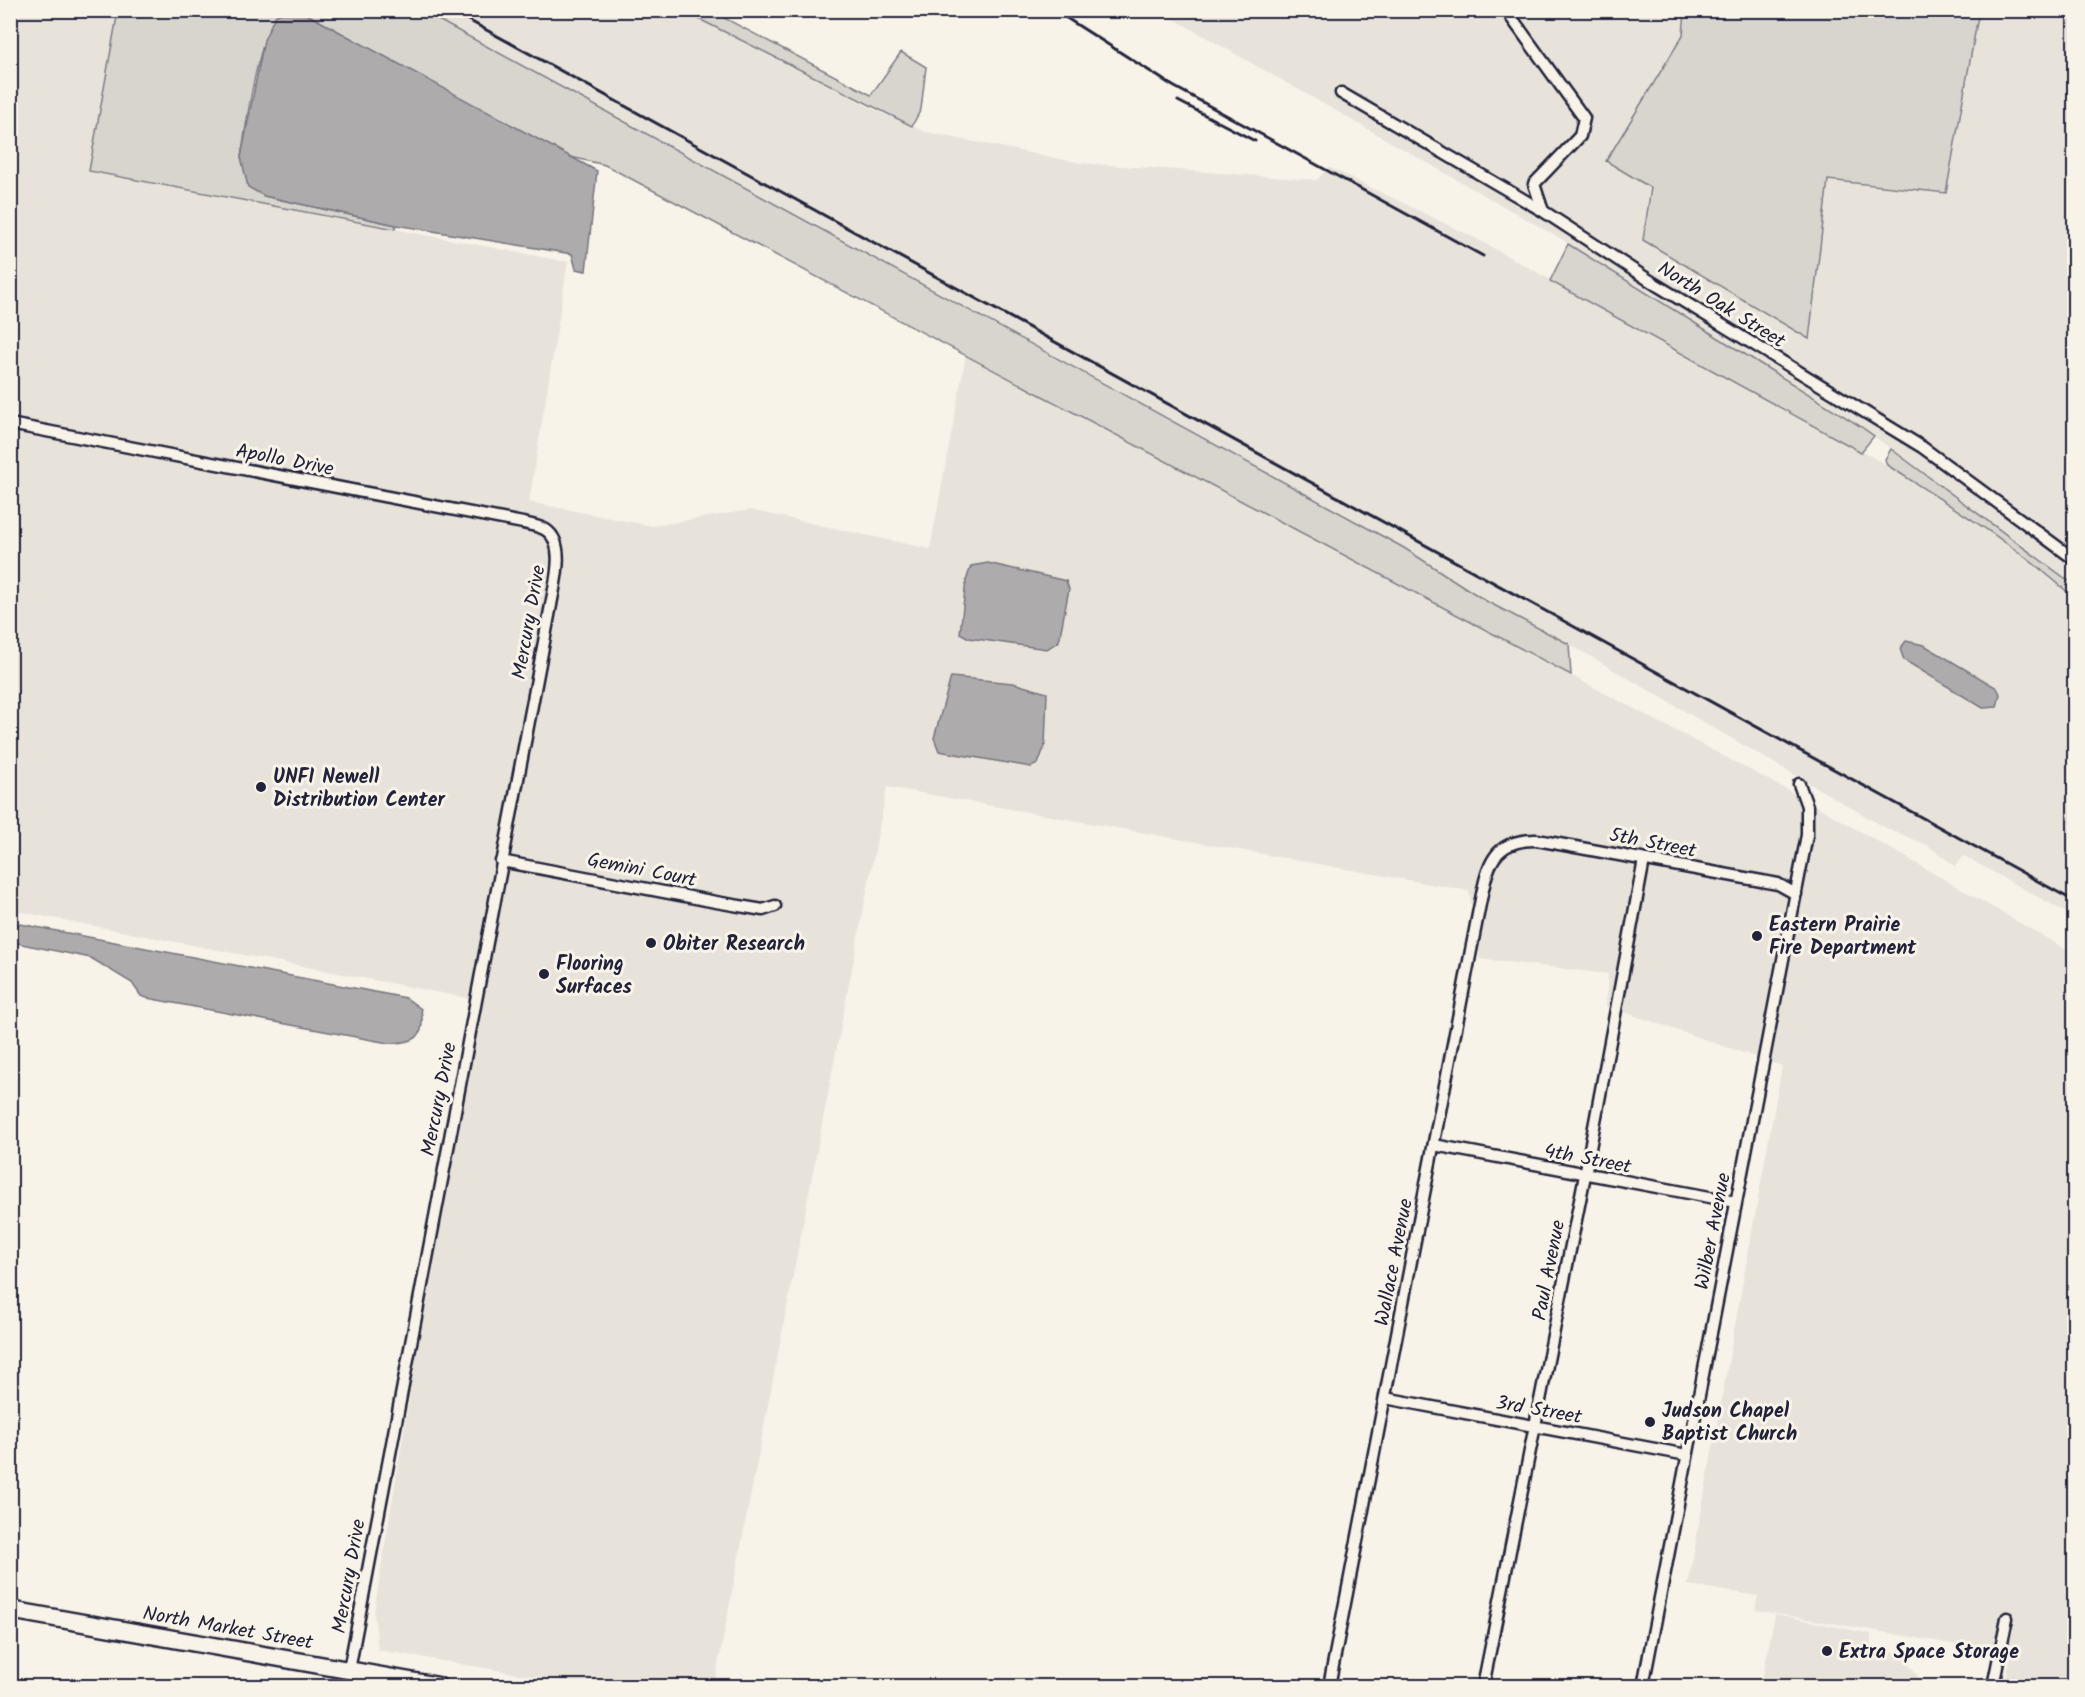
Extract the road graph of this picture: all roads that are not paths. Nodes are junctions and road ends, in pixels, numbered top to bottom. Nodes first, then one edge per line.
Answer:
1 (1506, 10) edge
2 (1341, 93) dead end
3 (1543, 212) junction
4 (10, 424) edge
5 (551, 535) joint
6 (2074, 559) edge
7 (1799, 784) dead end
8 (1501, 848) joint
9 (1644, 860) junction
10 (501, 861) junction
11 (1796, 894) junction
12 (776, 906) dead end
13 (1434, 1145) junction
14 (1585, 1175) junction
15 (1736, 1202) junction
16 (1385, 1398) junction
17 (1535, 1427) junction
18 (1688, 1455) junction
19 (10, 1610) edge
20 (2007, 1618) dead end
21 (348, 1670) junction
22 (438, 1686) edge
23 (1329, 1686) edge
24 (1484, 1686) edge
25 (1643, 1686) edge
26 (1994, 1686) edge

1 - 3 street
2 - 3 street, North Oak Street
3 - 6 street, North Oak Street
4 - 5 street, Apollo Drive
5 - 10 street, Mercury Drive
7 - 11 street, Wilber Avenue
8 - 9 street, 5th Street
8 - 13 street, Wallace Avenue
9 - 11 street, 5th Street
9 - 14 street, Paul Avenue
10 - 12 street, Gemini Court
10 - 21 street, Mercury Drive
11 - 15 street, Wilber Avenue
13 - 14 street, 4th Street
13 - 16 street, Wallace Avenue
14 - 15 street, 4th Street
14 - 17 street, Paul Avenue
15 - 18 street, Wilber Avenue
16 - 17 street, 3rd Street
16 - 23 street, Wallace Avenue
17 - 18 street, 3rd Street
17 - 24 street, Paul Avenue
18 - 25 street, Wilber Avenue
19 - 21 main road, North Market Street
20 - 26 street
21 - 22 main road, North Market Street

